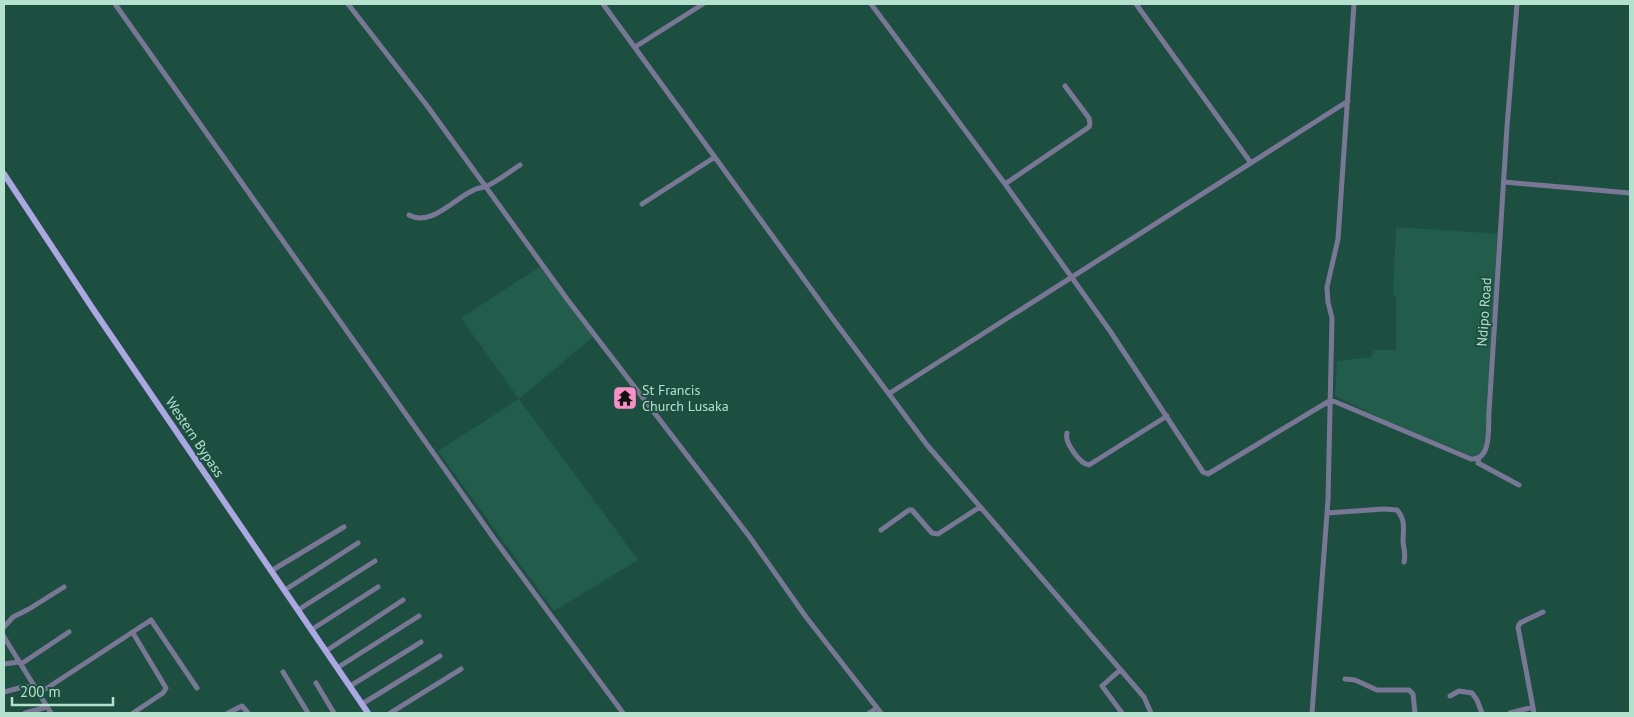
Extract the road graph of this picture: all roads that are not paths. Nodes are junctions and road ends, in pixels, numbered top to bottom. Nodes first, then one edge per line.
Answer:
1 (115, 4) edge
2 (348, 4) edge
3 (604, 4) edge
4 (703, 4) edge
5 (871, 4) edge
6 (1136, 4) edge
7 (1354, 4) edge
8 (1516, 4) edge
9 (635, 47) junction
10 (1065, 86) dead end
11 (1348, 101) junction
12 (715, 157) junction
13 (1251, 163) junction
14 (520, 165) dead end
15 (4, 174) edge
16 (1504, 182) junction
17 (1005, 184) junction
18 (486, 186) junction
19 (1630, 194) edge
20 (642, 204) dead end
21 (409, 214) dead end
22 (1070, 276) junction
23 (890, 393) junction
24 (1331, 400) junction
25 (1166, 416) junction
26 (1067, 433) dead end
27 (1480, 458) junction
28 (1519, 485) dead end
29 (980, 506) junction
30 (1327, 512) junction
31 (344, 527) dead end
32 (880, 530) dead end
33 (358, 543) dead end
34 (375, 561) dead end
35 (1404, 562) dead end
36 (271, 571) junction
37 (64, 587) dead end
38 (378, 587) dead end
39 (285, 590) junction
40 (403, 600) dead end
41 (298, 610) junction
42 (1543, 612) dead end
43 (419, 616) dead end
44 (4, 626) edge
45 (312, 630) junction
46 (69, 632) dead end
47 (132, 633) junction
48 (4, 638) edge
49 (421, 642) dead end
50 (326, 651) junction
51 (440, 656) dead end
52 (20, 663) junction
53 (4, 664) edge
54 (338, 668) junction
55 (461, 669) dead end
56 (1120, 670) junction
57 (283, 672) dead end
58 (1345, 679) dead end
59 (316, 683) dead end
60 (33, 686) junction
61 (350, 686) junction
62 (197, 688) dead end
63 (4, 692) edge
64 (38, 694) junction
65 (1450, 696) dead end
66 (362, 704) junction
67 (47, 707) junction
68 (877, 708) junction
69 (1533, 710) edge
70 (25, 713) edge
71 (51, 713) edge
72 (133, 713) edge
73 (228, 713) edge
74 (248, 713) edge
75 (308, 713) edge
76 (334, 713) edge
77 (368, 713) edge
78 (390, 713) edge
79 (623, 713) edge
80 (869, 713) edge
81 (881, 713) edge
82 (1122, 713) edge
83 (1151, 713) edge
84 (1312, 713) edge
85 (1415, 713) edge
86 (1482, 713) edge
87 (1510, 713) edge

1 - 79 street
2 - 18 street
3 - 9 street
4 - 9 street
5 - 17 street
6 - 13 street
7 - 11 street
8 - 16 street, Ndipo Road
9 - 12 street
10 - 17 street
11 - 13 street
11 - 24 street
12 - 20 street
12 - 23 street
13 - 22 street
14 - 18 street
15 - 36 main road, Western Bypass
16 - 19 street
16 - 27 street, Ndipo Road
17 - 22 street
18 - 21 street
18 - 68 street
22 - 23 street
22 - 25 street
23 - 29 street
24 - 25 street
24 - 27 street
24 - 30 street
25 - 26 street
27 - 28 street
29 - 32 street
29 - 56 street
30 - 35 street
30 - 84 street
31 - 36 street
33 - 39 street
34 - 41 street
36 - 39 main road, Western Bypass
37 - 44 street
38 - 45 street
39 - 41 main road, Western Bypass
40 - 50 street
41 - 45 main road, Western Bypass
42 - 69 street
43 - 54 street
45 - 50 main road, Western Bypass
46 - 52 street
47 - 62 street
47 - 64 street
47 - 72 street
48 - 52 street
49 - 61 street
50 - 54 main road, Western Bypass
51 - 66 street
52 - 53 street
52 - 60 street
54 - 61 main road, Western Bypass
55 - 78 street
56 - 82 street
56 - 83 street
57 - 75 street
58 - 85 street
59 - 76 street
60 - 63 street
60 - 64 street
61 - 66 main road, Western Bypass
64 - 67 street
65 - 86 street
66 - 77 main road, Western Bypass
67 - 70 street
67 - 71 street
68 - 80 street
68 - 81 street
69 - 87 street
73 - 74 street

